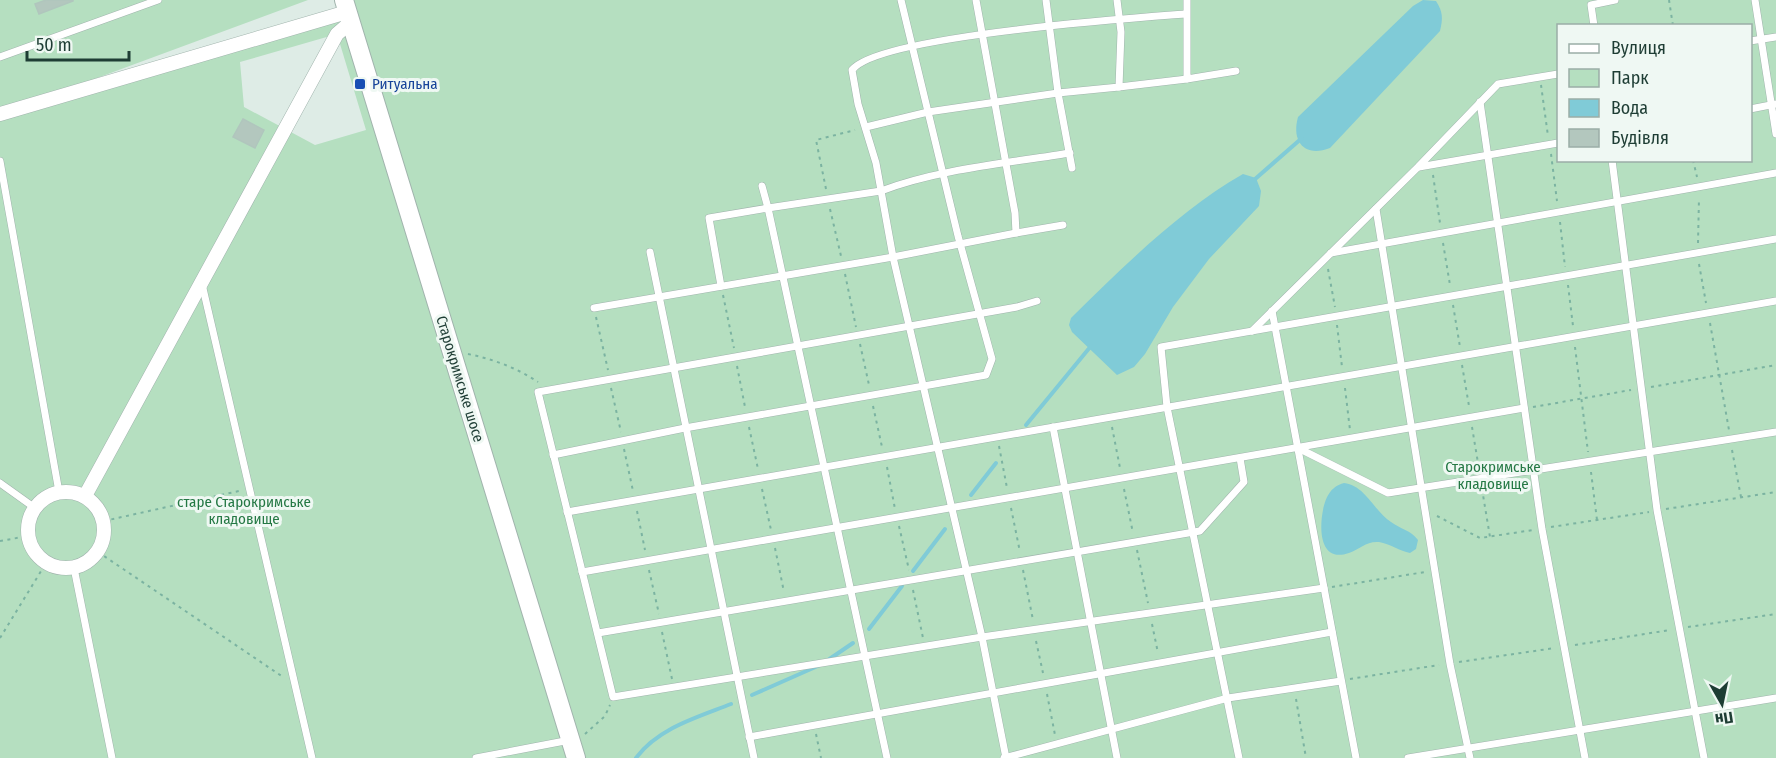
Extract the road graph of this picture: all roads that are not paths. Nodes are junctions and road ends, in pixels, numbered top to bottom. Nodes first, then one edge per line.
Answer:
1 (158, 0) edge
2 (901, 0) edge
3 (976, 0) edge
4 (1046, 0) edge
5 (1117, 0) edge
6 (1187, 0) edge
7 (1615, 0) edge
8 (1755, 0) edge
9 (347, 11) edge
10 (1185, 15) junction
11 (1119, 20) junction
12 (1594, 24) edge
13 (1050, 26) junction
14 (983, 33) junction
15 (1776, 37) edge
16 (1761, 39) junction
17 (1752, 41) edge
18 (912, 47) junction
19 (0, 57) edge
20 (1236, 71) dead end
21 (1557, 74) edge
22 (1187, 78) junction
23 (1119, 87) junction
24 (1058, 93) junction
25 (993, 102) junction
26 (1480, 102) junction
27 (1773, 105) edge
28 (1752, 109) edge
29 (928, 112) junction
30 (0, 114) edge
31 (866, 127) junction
32 (1776, 134) edge
33 (1557, 143) edge
34 (1070, 153) junction
35 (1488, 155) junction
36 (0, 161) edge
37 (1612, 162) edge
38 (1005, 164) junction
39 (1418, 167) junction
40 (1072, 168) dead end
41 (1776, 173) edge
42 (943, 175) junction
43 (762, 186) dead end
44 (881, 191) junction
45 (1617, 202) junction
46 (768, 208) junction
47 (1376, 209) junction
48 (1497, 223) junction
49 (1063, 225) dead end
50 (1016, 233) junction
51 (1776, 239) edge
52 (960, 242) junction
53 (1382, 244) junction
54 (650, 252) dead end
55 (1329, 255) junction
56 (893, 257) junction
57 (1625, 267) junction
58 (782, 276) junction
59 (201, 283) junction
60 (721, 286) junction
61 (1507, 287) junction
62 (658, 297) junction
63 (1776, 300) edge
64 (1037, 301) dead end
65 (1392, 307) junction
66 (594, 308) dead end
67 (1272, 311) junction
68 (980, 314) junction
69 (909, 326) junction
70 (1633, 326) junction
71 (1275, 327) junction
72 (1252, 331) junction
73 (797, 346) junction
74 (1515, 346) junction
75 (1402, 366) junction
76 (673, 368) junction
77 (923, 387) junction
78 (1286, 387) junction
79 (810, 406) junction
80 (1167, 407) junction
81 (1524, 408) junction
82 (1053, 427) junction
83 (685, 428) junction
84 (1412, 428) junction
85 (1776, 432) edge
86 (936, 448) junction
87 (1298, 448) junction
88 (1650, 454) junction
89 (553, 455) junction
90 (1239, 458) junction
91 (824, 468) junction
92 (1180, 468) junction
93 (1533, 471) junction
94 (0, 483) edge
95 (1065, 488) junction
96 (1422, 488) junction
97 (698, 490) junction
98 (59, 492) junction
99 (85, 496) junction
100 (35, 508) junction
101 (951, 508) junction
102 (567, 512) junction
103 (837, 528) junction
104 (1194, 532) junction
105 (711, 550) junction
106 (1078, 552) junction
107 (74, 568) junction
108 (966, 571) junction
109 (582, 572) junction
110 (1324, 588) junction
111 (851, 590) junction
112 (1209, 606) junction
113 (723, 612) junction
114 (1091, 622) junction
115 (1332, 632) junction
116 (598, 633) junction
117 (982, 637) junction
118 (1219, 652) junction
119 (866, 656) junction
120 (1101, 672) junction
121 (737, 678) junction
122 (1341, 681) junction
123 (992, 692) junction
124 (1228, 698) junction
125 (1776, 698) edge
126 (1695, 711) junction
127 (878, 713) junction
128 (1112, 729) junction
129 (1579, 730) junction
130 (749, 737) junction
131 (1468, 748) junction
132 (573, 749) edge
133 (112, 758) edge
134 (312, 758) edge
135 (476, 758) edge
136 (753, 758) edge
137 (887, 758) edge
138 (1005, 758) edge
139 (1117, 758) edge
140 (1239, 758) edge
141 (1356, 758) edge
142 (1408, 758) edge
143 (1470, 758) edge
144 (1585, 758) edge
145 (1704, 758) edge

1 - 19 lane
2 - 18 lane
3 - 14 lane
4 - 13 lane
5 - 11 lane
6 - 10 lane
7 - 12 lane
8 - 16 lane
9 - 30 street
9 - 59 street
9 - 132 street, Старокримське шосе
10 - 11 lane
10 - 22 lane
11 - 13 lane
11 - 23 lane
13 - 14 lane
13 - 24 lane
14 - 18 lane
14 - 25 lane
15 - 16 lane
16 - 17 lane
16 - 27 lane
18 - 29 lane
18 - 31 lane
20 - 22 lane
21 - 26 lane
22 - 23 lane
23 - 24 lane
24 - 25 lane
24 - 34 lane
25 - 29 lane
25 - 38 lane
26 - 35 lane
26 - 39 lane
27 - 28 lane
27 - 32 lane
29 - 31 lane
29 - 42 lane
31 - 44 lane
33 - 35 lane
34 - 38 lane
34 - 40 lane
35 - 39 lane
35 - 48 lane
36 - 98 lane
37 - 45 lane
38 - 42 lane
38 - 50 lane
39 - 47 lane
41 - 45 lane
42 - 44 lane
42 - 52 lane
43 - 46 lane
44 - 46 lane
44 - 56 lane
45 - 48 lane
45 - 57 lane
46 - 58 lane
46 - 60 lane
47 - 53 lane
47 - 55 lane
48 - 53 lane
48 - 61 lane
49 - 50 lane
50 - 52 lane
51 - 57 lane
52 - 56 lane
52 - 68 lane
53 - 55 lane
53 - 65 lane
54 - 62 lane
55 - 67 lane
56 - 58 lane
56 - 69 lane
57 - 61 lane
57 - 70 lane
58 - 60 lane
58 - 73 lane
59 - 99 street
59 - 134 lane
60 - 62 lane
61 - 65 lane
61 - 74 lane
62 - 66 lane
62 - 76 lane
63 - 70 lane
64 - 68 lane
65 - 71 lane
65 - 75 lane
67 - 71 lane
67 - 72 lane
68 - 69 lane
68 - 77 lane
69 - 73 lane
69 - 77 lane
70 - 74 lane
70 - 88 lane
71 - 72 lane
71 - 78 lane
72 - 80 lane
73 - 76 lane
73 - 79 lane
74 - 75 lane
74 - 81 lane
75 - 78 lane
75 - 84 lane
76 - 83 lane
76 - 89 lane
77 - 79 lane
77 - 86 lane
78 - 80 lane
78 - 87 lane
79 - 83 lane
79 - 91 lane
80 - 82 lane
80 - 92 lane
81 - 84 lane
81 - 93 lane
82 - 86 lane
82 - 95 lane
83 - 89 lane
83 - 97 lane
84 - 87 lane
84 - 96 lane
85 - 88 lane
86 - 91 lane
86 - 101 lane
87 - 90 lane
87 - 96 lane
87 - 110 lane
88 - 93 lane
88 - 126 lane
89 - 102 lane
90 - 92 lane
90 - 104 lane
91 - 97 lane
91 - 103 lane
92 - 95 lane
92 - 104 lane
93 - 96 lane
93 - 129 lane
94 - 100 lane
95 - 101 lane
95 - 106 lane
96 - 131 lane
97 - 102 lane
97 - 105 lane
98 - 99 street
98 - 100 street
99 - 107 street
100 - 107 street
101 - 103 lane
101 - 108 lane
102 - 109 lane
103 - 105 lane
103 - 111 lane
104 - 106 lane
104 - 112 lane
105 - 109 lane
105 - 113 lane
106 - 108 lane
106 - 114 lane
107 - 133 lane
108 - 111 lane
108 - 117 lane
109 - 116 lane
110 - 112 lane
110 - 115 lane
111 - 113 lane
111 - 119 lane
112 - 114 lane
112 - 118 lane
113 - 116 lane
113 - 121 lane
114 - 117 lane
114 - 120 lane
115 - 118 lane
115 - 122 lane
116 - 121 lane
117 - 119 lane
117 - 123 lane
118 - 120 lane
118 - 124 lane
119 - 121 lane
119 - 127 lane
120 - 123 lane
120 - 128 lane
121 - 130 lane
122 - 124 lane
122 - 141 lane
123 - 127 lane
123 - 138 lane
124 - 128 lane
124 - 140 lane
125 - 126 lane
126 - 129 lane
126 - 145 lane
127 - 130 lane
127 - 137 lane
128 - 138 lane
128 - 139 lane
129 - 131 lane
129 - 144 lane
130 - 136 lane
131 - 142 lane
131 - 143 lane
132 - 135 lane

